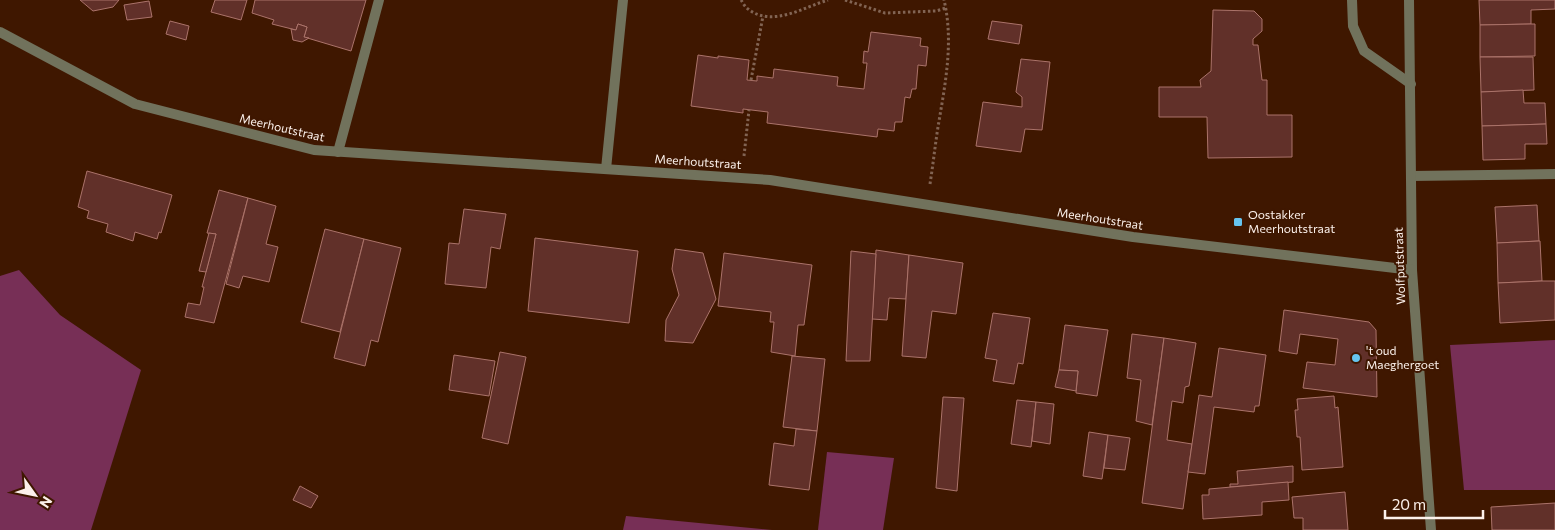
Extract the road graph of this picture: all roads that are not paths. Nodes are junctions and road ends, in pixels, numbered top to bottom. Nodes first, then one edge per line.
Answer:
1 (379, 0) edge
2 (623, 0) edge
3 (1352, 0) edge
4 (1409, 0) edge
5 (0, 32) edge
6 (1411, 84) junction
7 (338, 152) junction
8 (606, 169) junction
9 (1555, 174) edge
10 (1411, 176) junction
11 (1412, 270) junction
12 (1431, 530) edge

1 - 7 street
2 - 8 street
3 - 6 street
4 - 6 street, Wolfputstraat
5 - 7 street, Meerhoutstraat
6 - 10 street, Wolfputstraat
7 - 8 street, Meerhoutstraat
8 - 11 street, Meerhoutstraat
9 - 10 street
10 - 11 street, Wolfputstraat
11 - 12 street, Wolfputstraat

